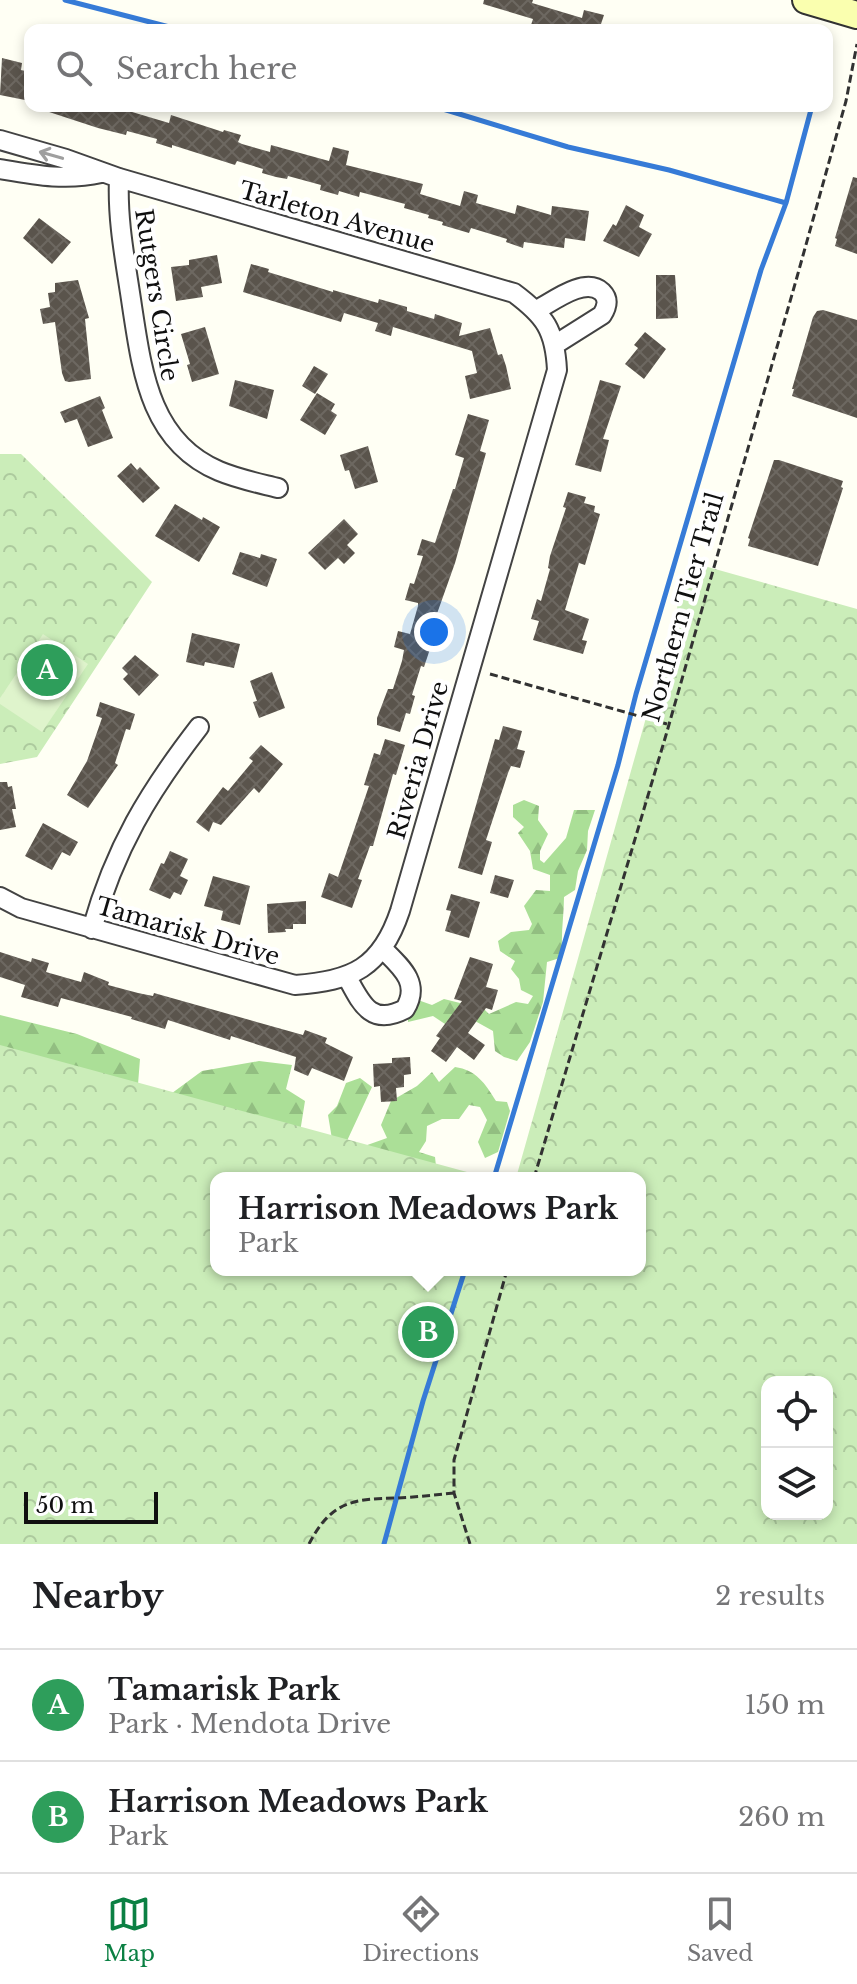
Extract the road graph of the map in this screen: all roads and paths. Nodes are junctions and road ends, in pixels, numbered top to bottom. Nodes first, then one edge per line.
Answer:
1 (806, 0) edge
2 (857, 15) edge
3 (857, 44) edge
4 (0, 140) edge
5 (0, 169) edge
6 (110, 176) junction
7 (537, 310) junction
8 (552, 335) junction
9 (278, 488) dead end
10 (490, 674) dead end
11 (669, 725) junction
12 (199, 727) dead end
13 (0, 897) edge
14 (92, 929) junction
15 (383, 949) junction
16 (356, 972) junction
17 (536, 1172) edge
18 (505, 1276) edge
19 (454, 1493) junction
20 (309, 1544) edge
21 (470, 1544) edge

1 - 2 main road
3 - 11 path, Northern Tier Trail
6 -> 4 street, Tarleton Avenue
5 - 6 street, Tarleton Avenue
6 - 7 street, Tarleton Avenue
6 - 9 street, Rutgers Circle
7 - 8 street, Tarleton Avenue
7 - 8 street
8 - 15 street, Riveria Drive
10 - 11 path
11 - 17 path, Northern Tier Trail
12 - 14 street
13 - 14 street, Tamarisk Drive
14 - 16 street, Tamarisk Drive
15 - 16 street, Riveria Drive
15 - 16 street
18 - 19 path
19 - 20 path
19 - 21 path

